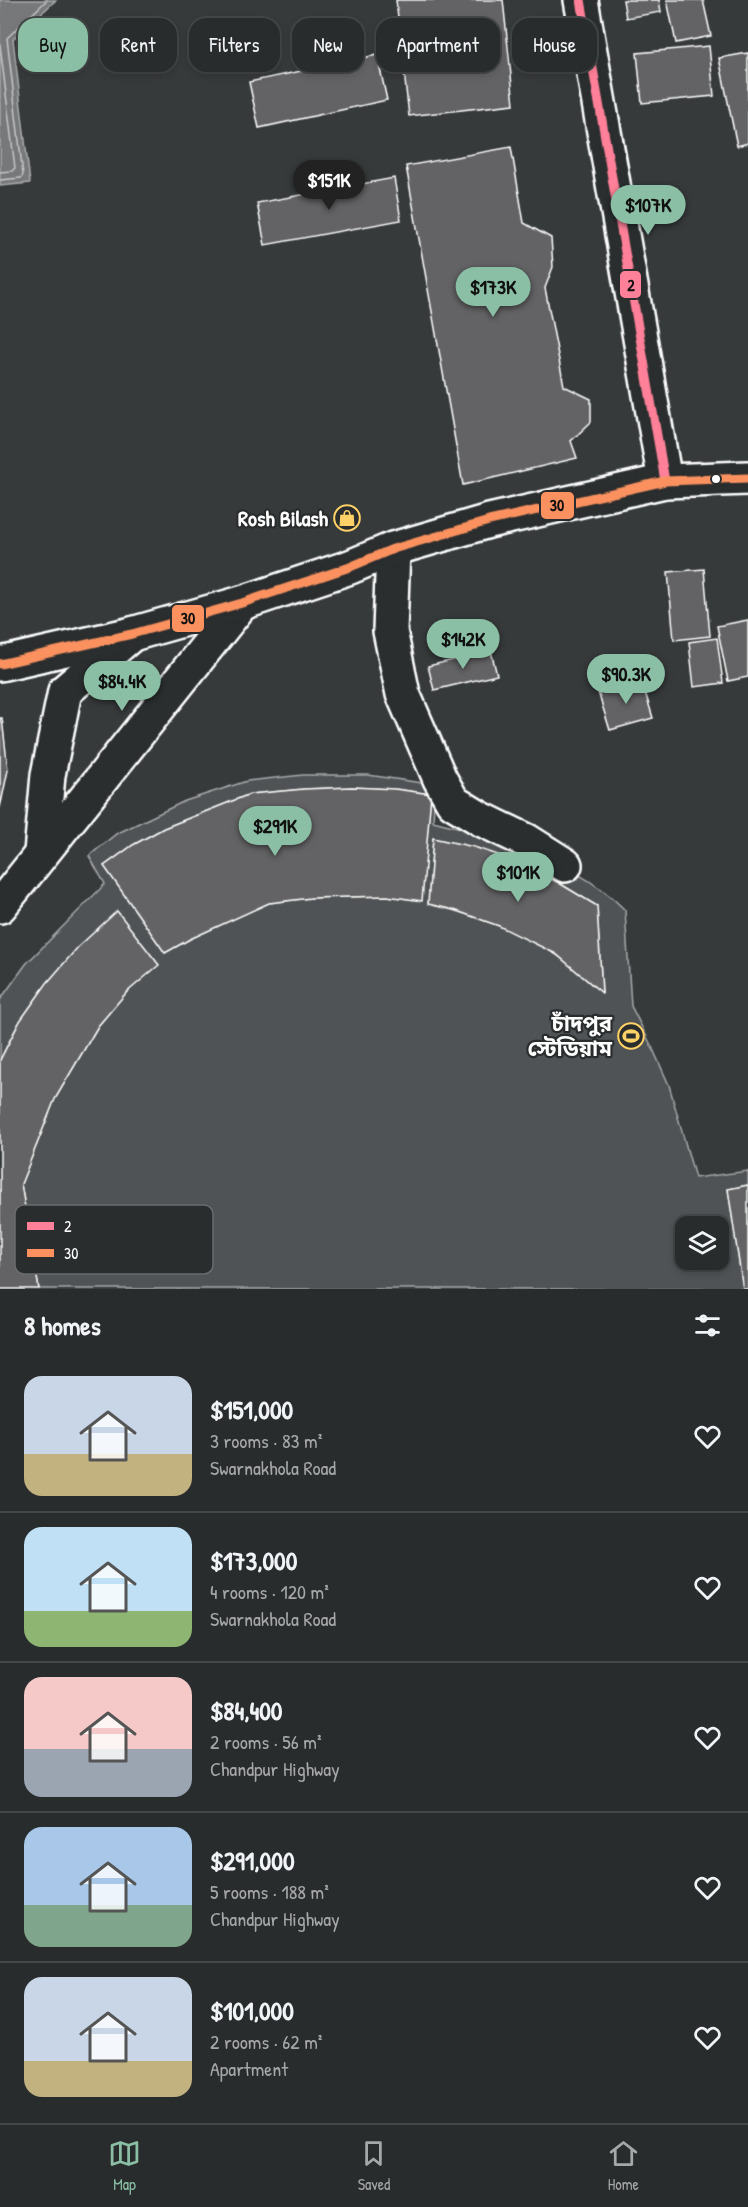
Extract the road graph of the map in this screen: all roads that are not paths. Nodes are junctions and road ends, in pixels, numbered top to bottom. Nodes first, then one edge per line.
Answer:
1 (581, 0) edge
2 (748, 478) edge
3 (665, 481) junction
4 (393, 549) junction
5 (242, 603) junction
6 (132, 634) junction
7 (0, 664) edge
8 (41, 853) junction
9 (565, 865) dead end
10 (0, 906) edge

1 - 3 street
2 - 3 street
3 - 4 street
4 - 5 street
4 - 9 street
5 - 6 street
5 - 8 street
6 - 7 street
6 - 8 street
8 - 10 street

